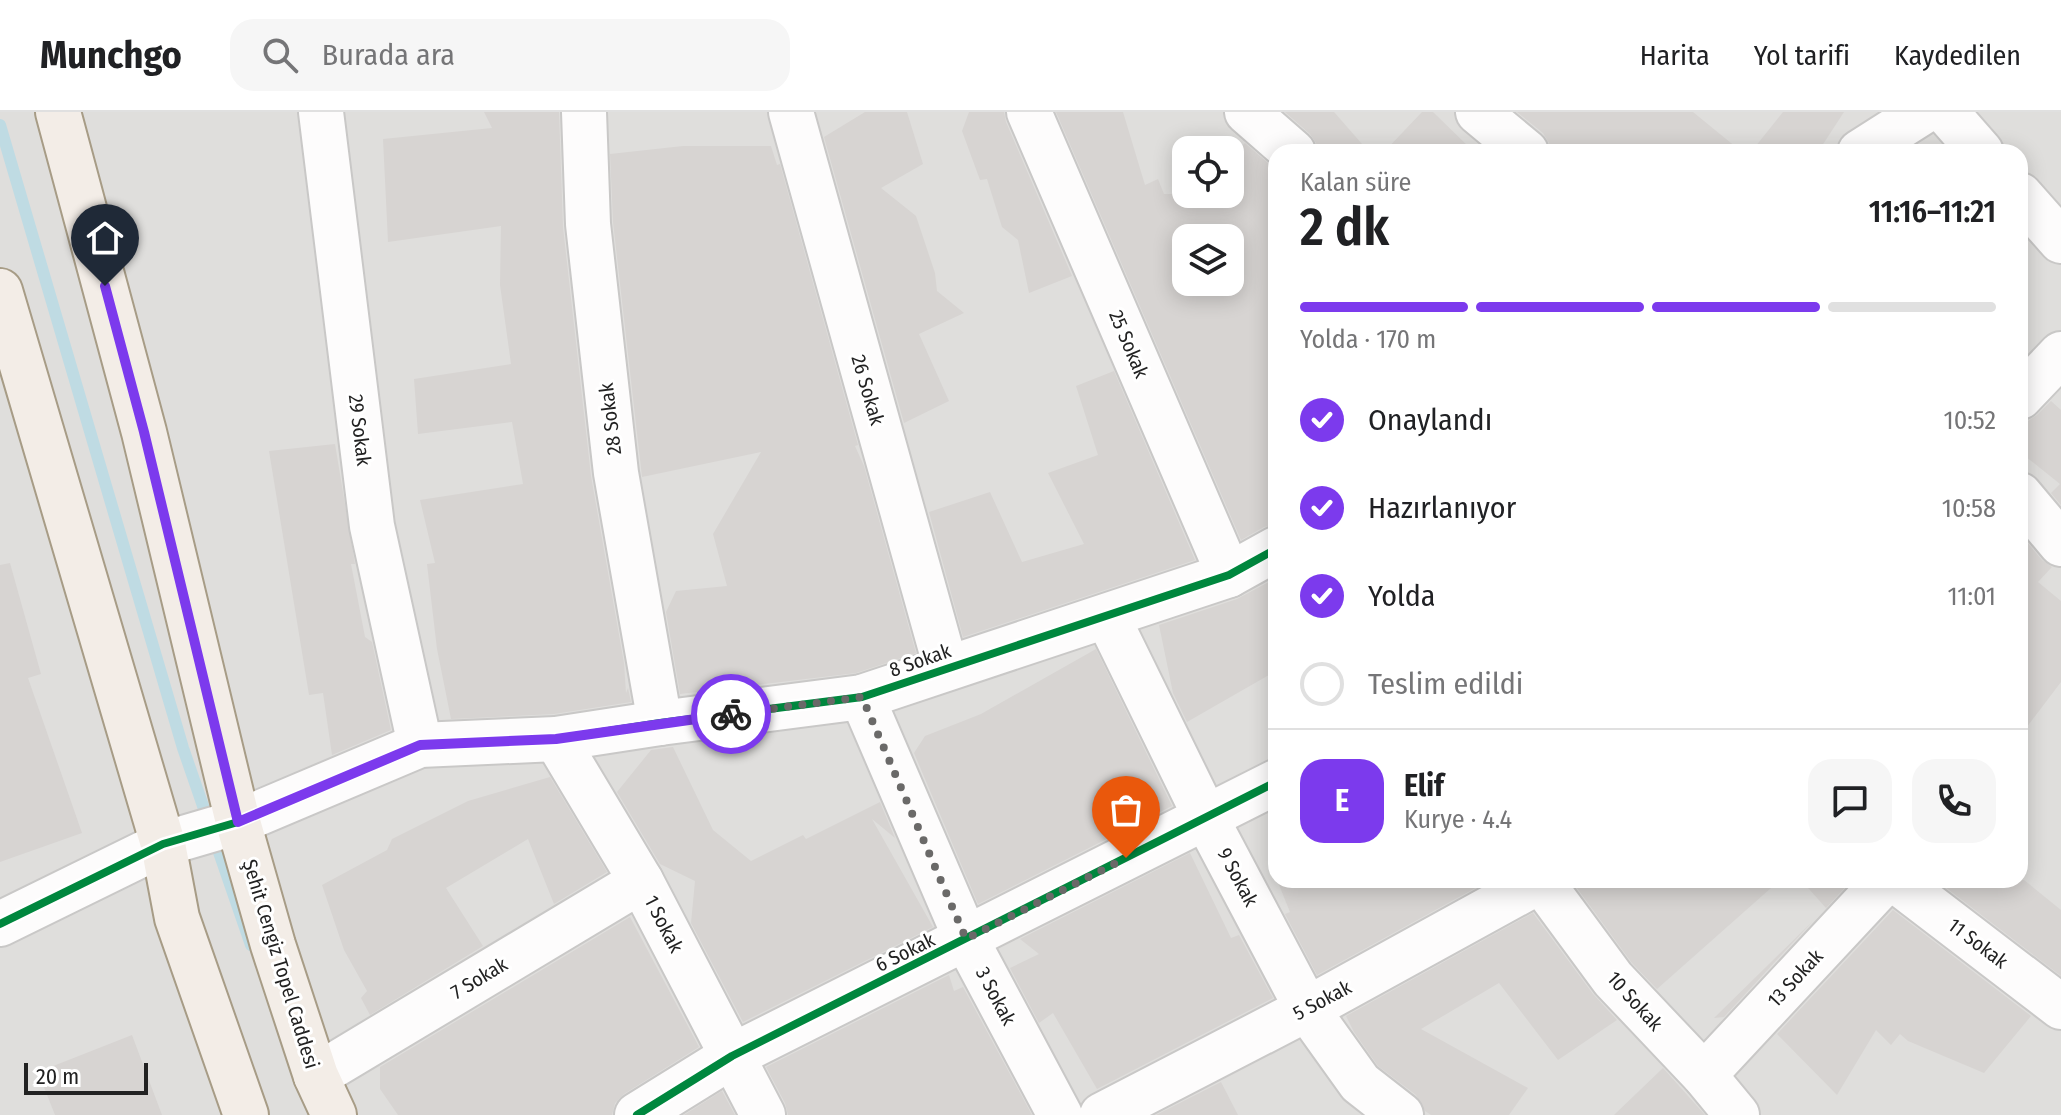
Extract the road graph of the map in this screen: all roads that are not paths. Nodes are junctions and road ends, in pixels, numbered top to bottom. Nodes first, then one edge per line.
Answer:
1 (58, 112) edge
2 (321, 112) edge
3 (584, 112) edge
4 (791, 112) edge
5 (1029, 112) edge
6 (1247, 112) edge
7 (1478, 112) edge
8 (1923, 112) edge
9 (1946, 112) edge
10 (1284, 144) edge
11 (1516, 144) edge
12 (1873, 144) edge
13 (1974, 144) edge
14 (2028, 204) edge
15 (2061, 241) edge
16 (0, 294) edge
17 (2061, 354) edge
18 (2028, 389) edge
19 (2028, 505) edge
20 (2061, 544) edge
21 (1268, 553) edge
22 (1229, 575) junction
23 (1107, 616) junction
24 (946, 668) junction
25 (862, 697) junction
26 (660, 723) junction
27 (556, 739) junction
28 (420, 745) junction
29 (1268, 786) edge
30 (1206, 818) junction
31 (238, 822) junction
32 (163, 844) junction
33 (641, 881) junction
34 (1526, 888) edge
35 (1546, 888) edge
36 (1879, 888) edge
37 (1905, 888) edge
38 (0, 924) edge
39 (966, 939) junction
40 (2061, 1007) edge
41 (1307, 1009) junction
42 (732, 1056) junction
43 (1704, 1075) junction
44 (316, 1076) junction
45 (246, 1115) edge
46 (334, 1115) edge
47 (637, 1115) edge
48 (763, 1115) edge
49 (1060, 1115) edge
50 (1102, 1115) edge
51 (1401, 1115) edge
52 (1737, 1115) edge

1 - 31 main road, Şehit Cengiz Topel Caddesi
2 - 28 street, 29 Sokak
3 - 26 street, 28 Sokak
4 - 24 street, 26 Sokak
5 - 22 street, 25 Sokak
6 - 10 street
7 - 11 street
8 - 12 street
9 - 13 street
14 - 15 street
16 - 32 main road
17 - 18 street
19 - 20 street
21 - 22 street, 8 Sokak
22 - 23 street, 8 Sokak
23 - 24 street, 8 Sokak
23 - 30 street, 9 Sokak
24 - 25 street, 8 Sokak
25 - 26 street, 8 Sokak
25 - 39 street, 3 Sokak
26 - 27 street, 8 Sokak
27 - 28 street, 8 Sokak
27 - 33 street, 1 Sokak
28 - 31 street, 8 Sokak
29 - 30 street, 6 Sokak
30 - 39 street, 6 Sokak
30 - 41 street, 9 Sokak
31 - 32 street, 8 Sokak
31 - 44 main road, Şehit Cengiz Topel Caddesi
32 - 38 street, 8 Sokak
32 - 45 main road
33 - 42 street, 1 Sokak
33 - 44 street, 7 Sokak
34 - 41 street, 5 Sokak
35 - 43 street, 10 Sokak
36 - 43 street, 13 Sokak
37 - 40 street, 11 Sokak
39 - 42 street, 6 Sokak
39 - 49 street, 3 Sokak
41 - 50 street, 5 Sokak
41 - 51 street, 9 Sokak
42 - 47 street, 6 Sokak
42 - 48 street, 1 Sokak
43 - 52 street, 10 Sokak
44 - 46 main road, Şehit Cengiz Topel Caddesi

